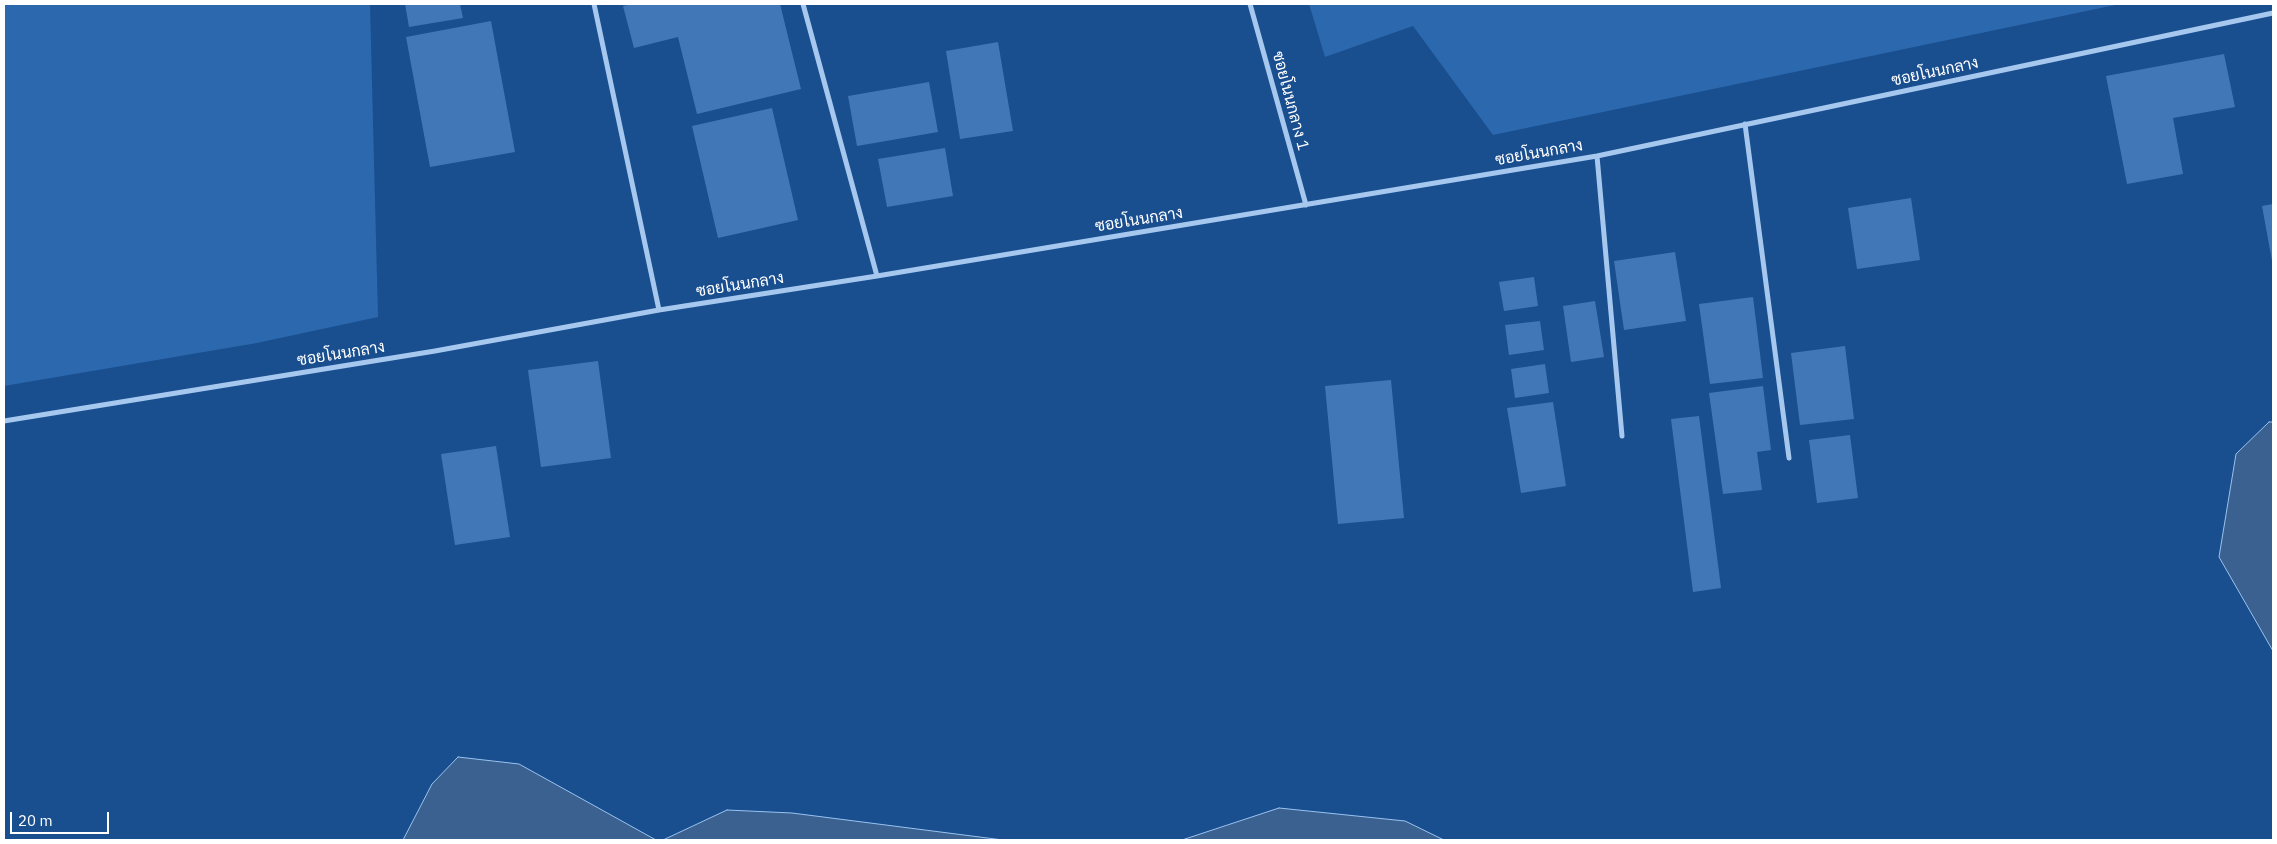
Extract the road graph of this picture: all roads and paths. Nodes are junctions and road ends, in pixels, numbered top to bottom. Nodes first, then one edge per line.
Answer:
1 (594, 4) edge
2 (803, 4) edge
3 (1250, 4) edge
4 (2273, 13) edge
5 (1745, 124) junction
6 (1597, 156) junction
7 (1306, 205) junction
8 (877, 276) junction
9 (659, 310) junction
10 (4, 421) edge
11 (1622, 436) dead end
12 (1788, 458) dead end

1 - 9 street
2 - 8 street
3 - 7 street, ซอยโนนกลาง 1
4 - 5 street, ซอยโนนกลาง
5 - 6 street, ซอยโนนกลาง
5 - 12 street
6 - 7 street, ซอยโนนกลาง
6 - 11 street
7 - 8 street, ซอยโนนกลาง
8 - 9 street, ซอยโนนกลาง
9 - 10 street, ซอยโนนกลาง

